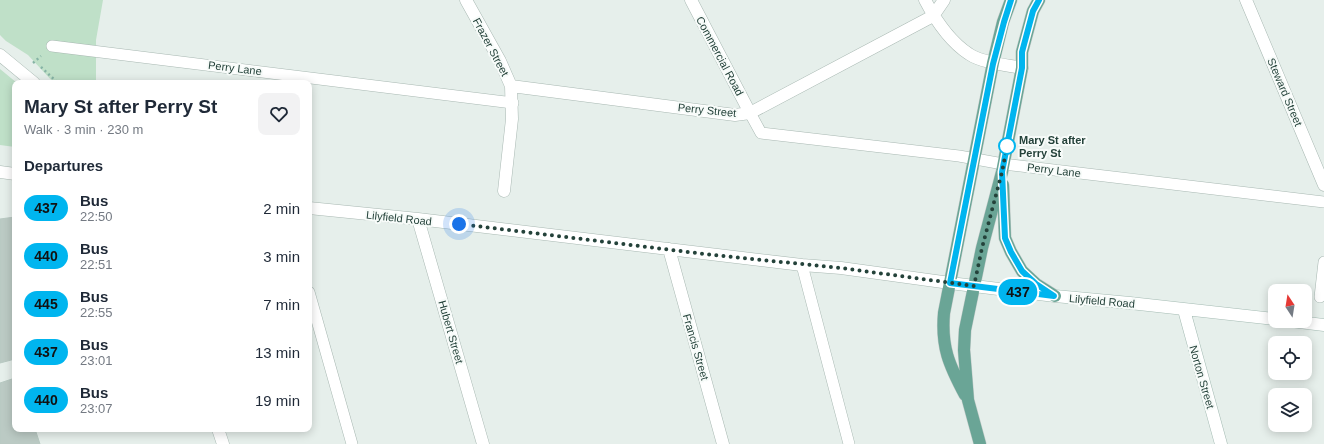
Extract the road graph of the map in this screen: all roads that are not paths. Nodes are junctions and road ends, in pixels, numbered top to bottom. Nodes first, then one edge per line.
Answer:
1 (466, 0) edge
2 (690, 0) edge
3 (925, 0) edge
4 (944, 0) edge
5 (1011, 0) edge
6 (1039, 0) edge
7 (1246, 0) edge
8 (934, 16) junction
9 (52, 46) road end
10 (0, 55) edge
11 (993, 64) junction
12 (1022, 68) junction
13 (31, 80) edge
14 (511, 86) junction
15 (513, 103) junction
16 (750, 113) junction
17 (974, 158) junction
18 (1003, 168) junction
19 (0, 172) edge
20 (12, 174) edge
21 (1324, 185) edge
22 (504, 190) dead end
23 (1324, 202) edge
24 (312, 208) edge
25 (418, 219) junction
26 (669, 249) junction
27 (1324, 262) edge
28 (802, 265) junction
29 (950, 283) junction
30 (974, 286) junction
31 (1054, 296) junction
32 (1320, 297) dead end
33 (312, 303) edge
34 (1184, 310) junction
35 (1268, 318) edge
36 (1312, 324) edge
37 (1324, 325) edge
38 (968, 400) junction
39 (219, 432) edge
40 (222, 444) edge
41 (352, 444) edge
42 (483, 444) edge
43 (723, 444) edge
44 (849, 444) edge
45 (980, 444) edge
46 (1221, 444) edge

1 - 14 street, Frazer Street
2 - 16 street, Commercial Road
3 - 8 street
4 - 8 street
5 - 11 main road
6 - 12 main road
7 - 21 street, Steward Street
8 - 11 street
8 - 16 street, Perry Street
9 - 15 lane, Perry Lane
10 - 13 street
11 - 12 street
11 - 17 main road
12 - 18 main road
14 - 15 street, Frazer Street
14 - 16 street, Perry Street
15 - 22 street, Frazer Street
16 - 17 lane, Perry Lane
17 - 18 lane, Perry Lane
17 - 29 main road
18 - 23 lane, Perry Lane
18 - 30 main road
18 - 31 main road
19 - 20 street
24 - 25 street, Lilyfield Road
25 - 26 street, Lilyfield Road
25 - 42 street, Hubert Street
26 - 28 street, Lilyfield Road
26 - 43 street, Francis Street
27 - 32 lane
28 - 29 street, Lilyfield Road
28 - 44 lane
29 - 30 street, Lilyfield Road
29 - 38 main road
30 - 31 street, Lilyfield Road
30 - 38 main road
31 - 34 street, Lilyfield Road
33 - 41 lane
34 - 35 street, Lilyfield Road
34 - 46 street, Norton Street
36 - 37 street
38 - 45 main road
39 - 40 street

